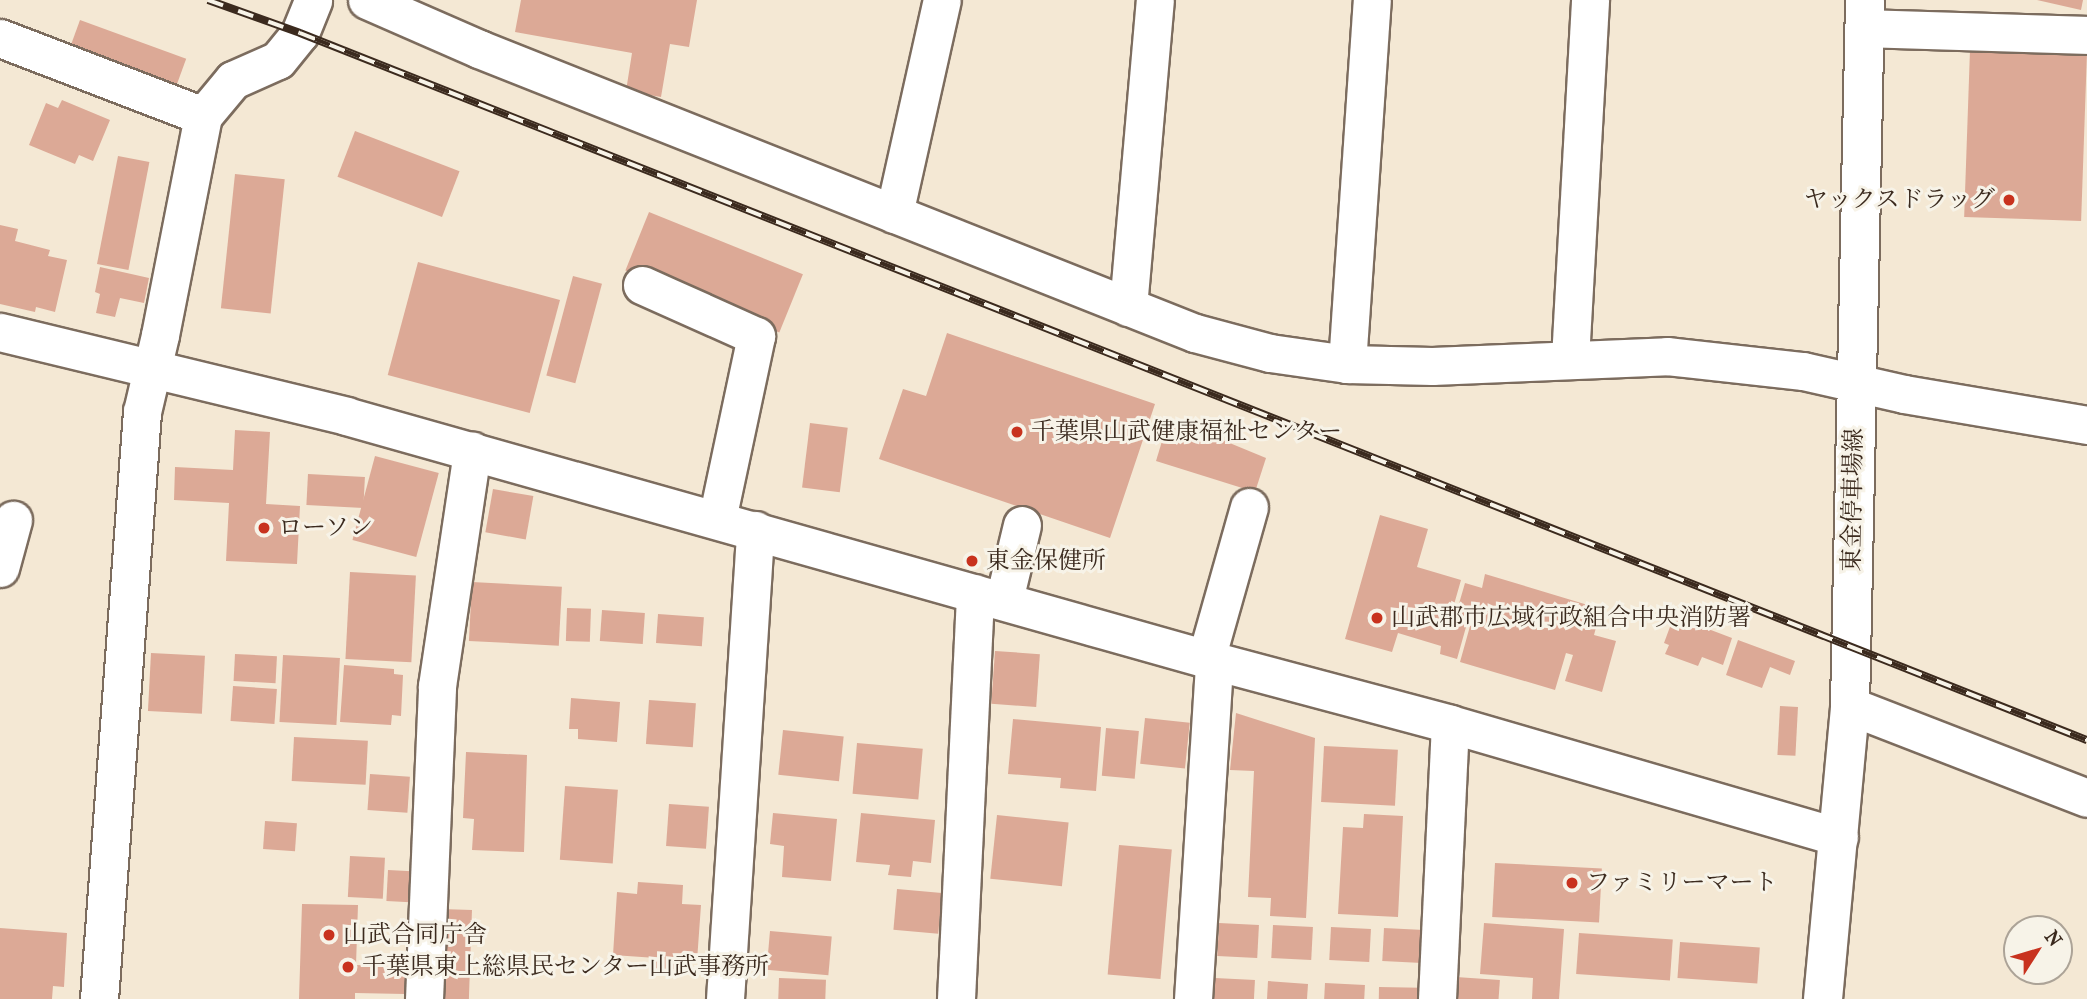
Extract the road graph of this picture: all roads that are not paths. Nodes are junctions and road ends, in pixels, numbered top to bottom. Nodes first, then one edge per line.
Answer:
1 (313, 0) edge
2 (367, 0) edge
3 (942, 0) edge
4 (1155, 0) edge
5 (1373, 0) edge
6 (1590, 0) edge
7 (1864, 14) edge
8 (2087, 35) edge
9 (0, 38) edge
10 (203, 116) junction
11 (894, 214) junction
12 (642, 285) dead end
13 (1128, 307) junction
14 (0, 332) edge
15 (1570, 359) junction
16 (1347, 364) junction
17 (151, 370) junction
18 (1855, 383) junction
19 (2087, 425) edge
20 (472, 451) junction
21 (1250, 506) dead end
22 (717, 519) junction
23 (13, 520) dead end
24 (1022, 525) dead end
25 (755, 530) junction
26 (0, 568) edge
27 (990, 596) junction
28 (1210, 660) junction
29 (1850, 706) junction
30 (1450, 724) junction
31 (2087, 798) edge
32 (1839, 837) junction
33 (99, 999) edge
34 (424, 999) edge
35 (725, 999) edge
36 (957, 999) edge
37 (1193, 999) edge
38 (1437, 999) edge
39 (1824, 999) edge

1 - 10 street
2 - 11 street
3 - 11 street
4 - 13 street
5 - 16 street
6 - 15 street
7 - 8 street
7 - 18 main road, 東金停車場線
9 - 10 street
10 - 17 street
11 - 13 street
12 - 22 street
13 - 16 street
14 - 17 street
15 - 16 street
15 - 18 street
17 - 20 street
17 - 33 street
18 - 19 street
18 - 29 main road, 東金停車場線
20 - 22 street
20 - 34 street
21 - 28 street
22 - 25 street
23 - 26 street
24 - 27 street
25 - 27 street
25 - 35 street
27 - 28 street
27 - 36 street
28 - 30 street
28 - 37 street
29 - 31 street
29 - 32 main road, 東金停車場線
30 - 32 street
30 - 38 street
32 - 39 main road, 東金停車場線

